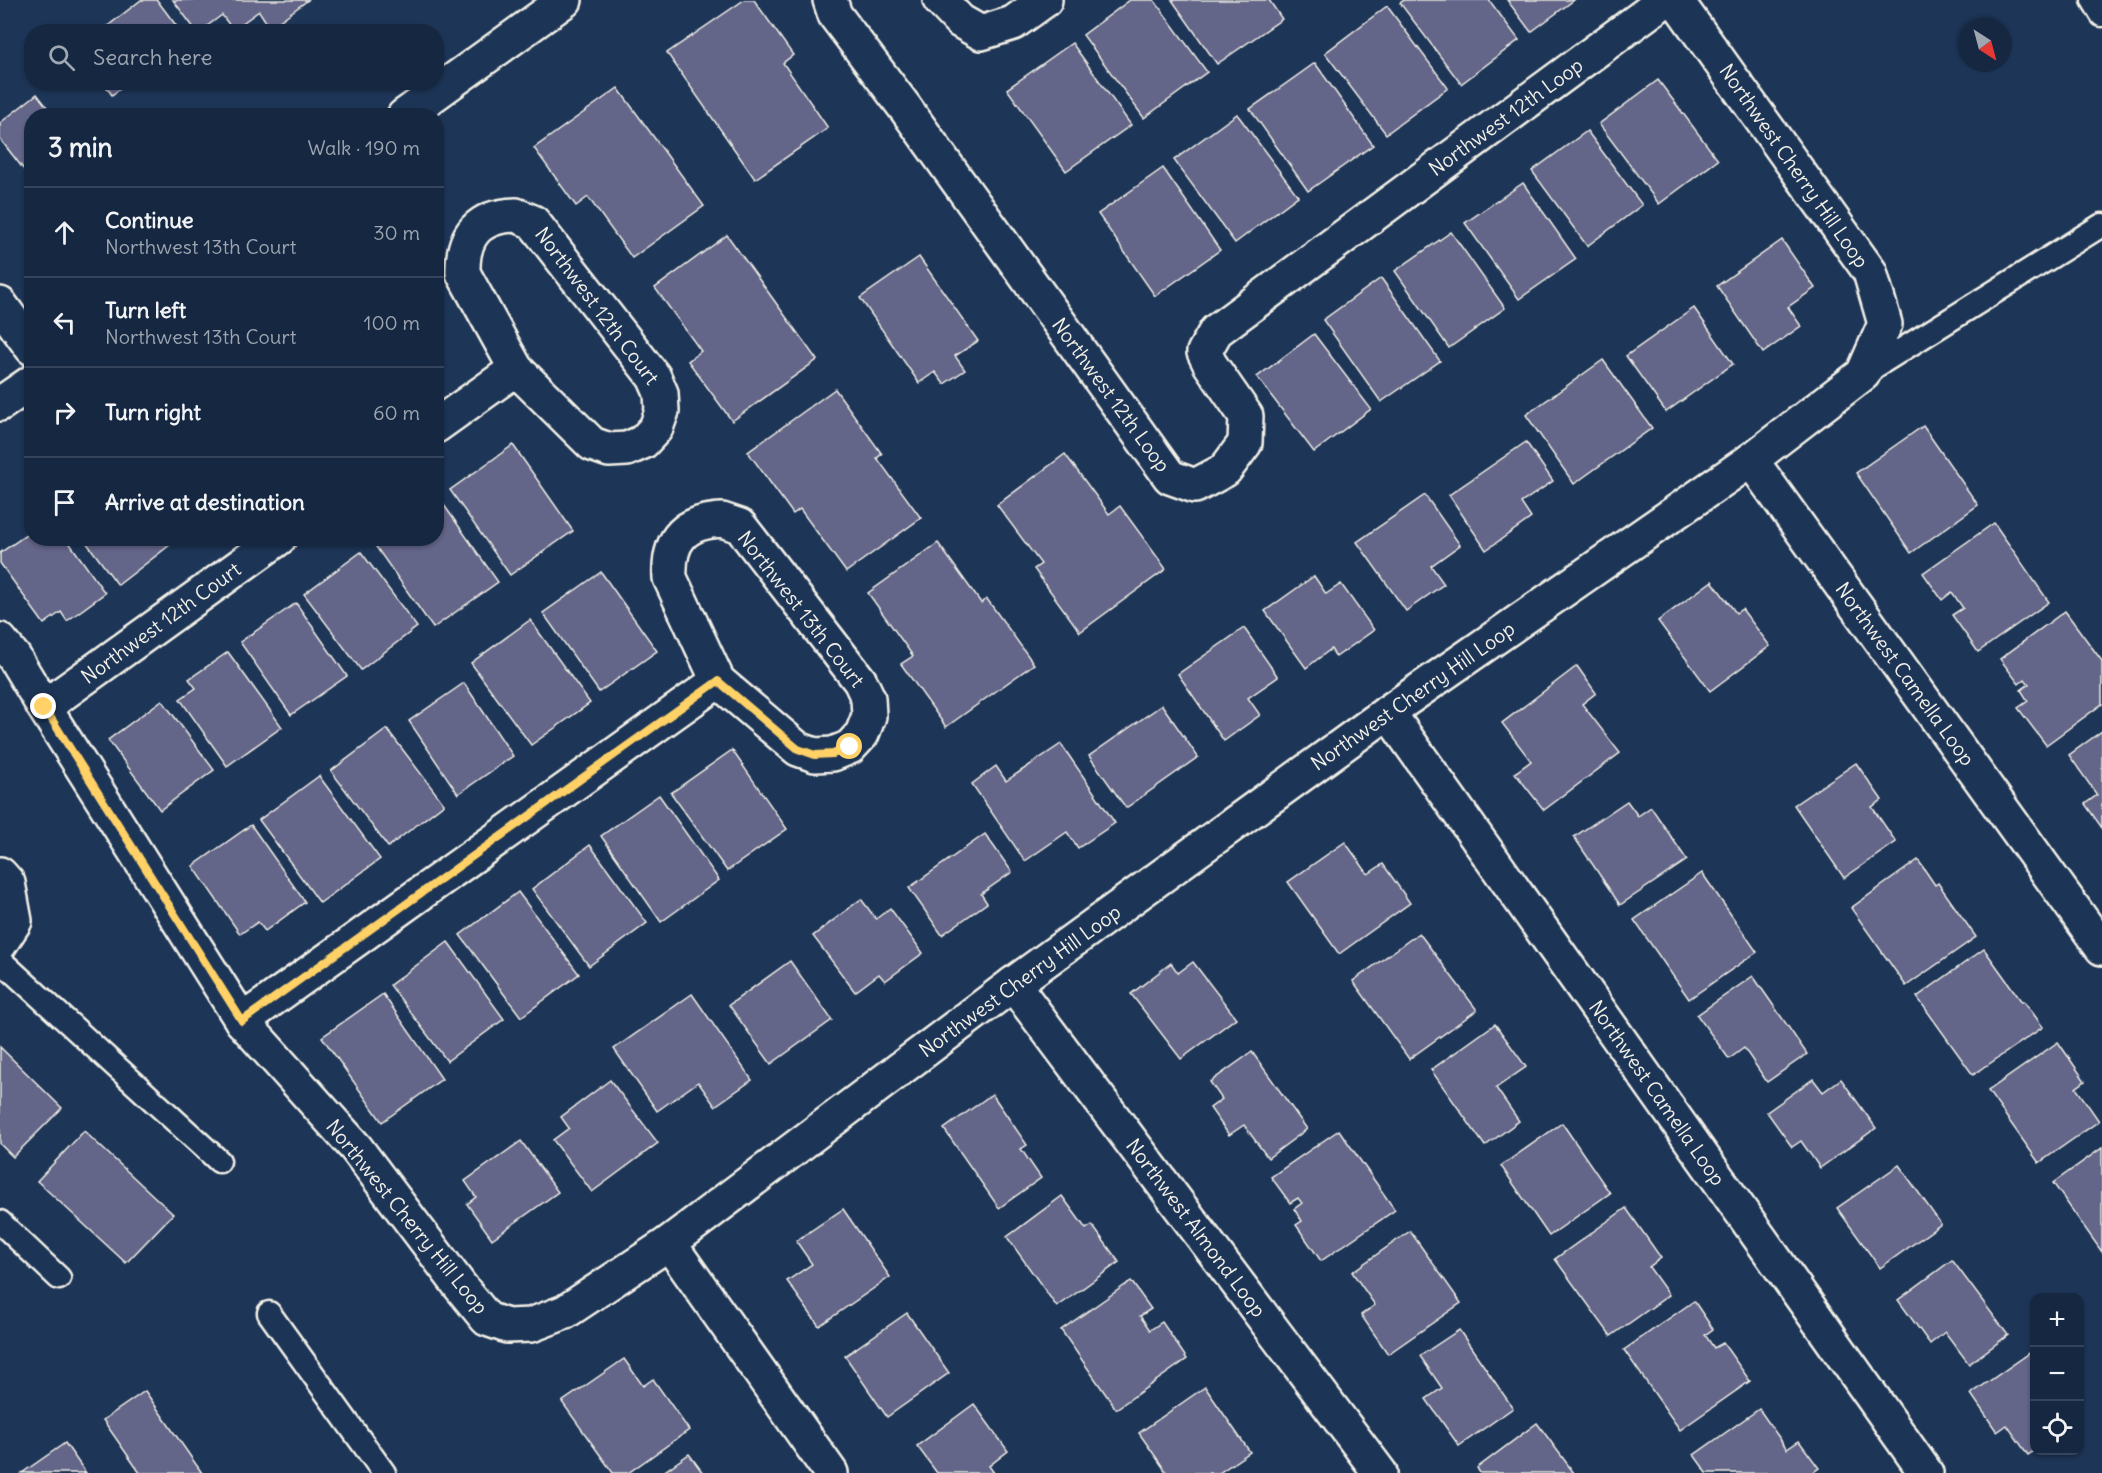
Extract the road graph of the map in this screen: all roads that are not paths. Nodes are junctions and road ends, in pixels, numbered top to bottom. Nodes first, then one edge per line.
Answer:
1 (564, 0) edge
2 (830, 0) edge
3 (940, 0) edge
4 (1045, 0) edge
5 (1665, 0) edge
6 (1676, 0) edge
7 (2092, 0) edge
8 (2102, 15) edge
9 (444, 87) edge
10 (440, 90) edge
11 (415, 108) edge
12 (2102, 225) edge
13 (0, 304) edge
14 (24, 337) edge
15 (516, 369) junction
16 (1863, 374) junction
17 (24, 388) edge
18 (0, 404) edge
19 (444, 420) edge
20 (1751, 460) junction
21 (268, 546) edge
22 (0, 640) edge
23 (718, 681) junction
24 (44, 707) junction
25 (1388, 712) junction
26 (0, 874) edge
27 (0, 944) edge
28 (2102, 948) edge
29 (0, 960) edge
30 (1013, 984) junction
31 (242, 1021) junction
32 (219, 1161) dead end
33 (0, 1222) edge
34 (669, 1243) junction
35 (59, 1278) dead end
36 (269, 1313) dead end
37 (384, 1473) edge
38 (831, 1473) edge
39 (1380, 1473) edge
40 (1926, 1473) edge

1 - 9 street
2 - 5 street, Northwest 12th Loop
3 - 4 street
6 - 16 street, Northwest Cherry Hill Loop
7 - 8 lane
10 - 11 street
12 - 16 lane
13 - 14 street
15 - 15 street, Northwest 12th Court
15 - 19 street
16 - 20 street, Northwest Cherry Hill Loop
17 - 18 street
20 - 25 street, Northwest Cherry Hill Loop
20 - 28 street, Northwest Camella Loop
21 - 24 street, Northwest 12th Court
22 - 24 street, Northwest Cherry Hill Loop
23 - 23 street, Northwest 13th Court
23 - 31 street
24 - 31 street, Northwest Cherry Hill Loop
25 - 30 street, Northwest Cherry Hill Loop
25 - 40 street, Northwest Camella Loop
26 - 27 street
29 - 32 lane
30 - 34 street, Northwest Cherry Hill Loop
30 - 39 street, Northwest Almond Loop
31 - 34 street, Northwest Cherry Hill Loop
33 - 35 lane
34 - 38 street
36 - 37 lane

